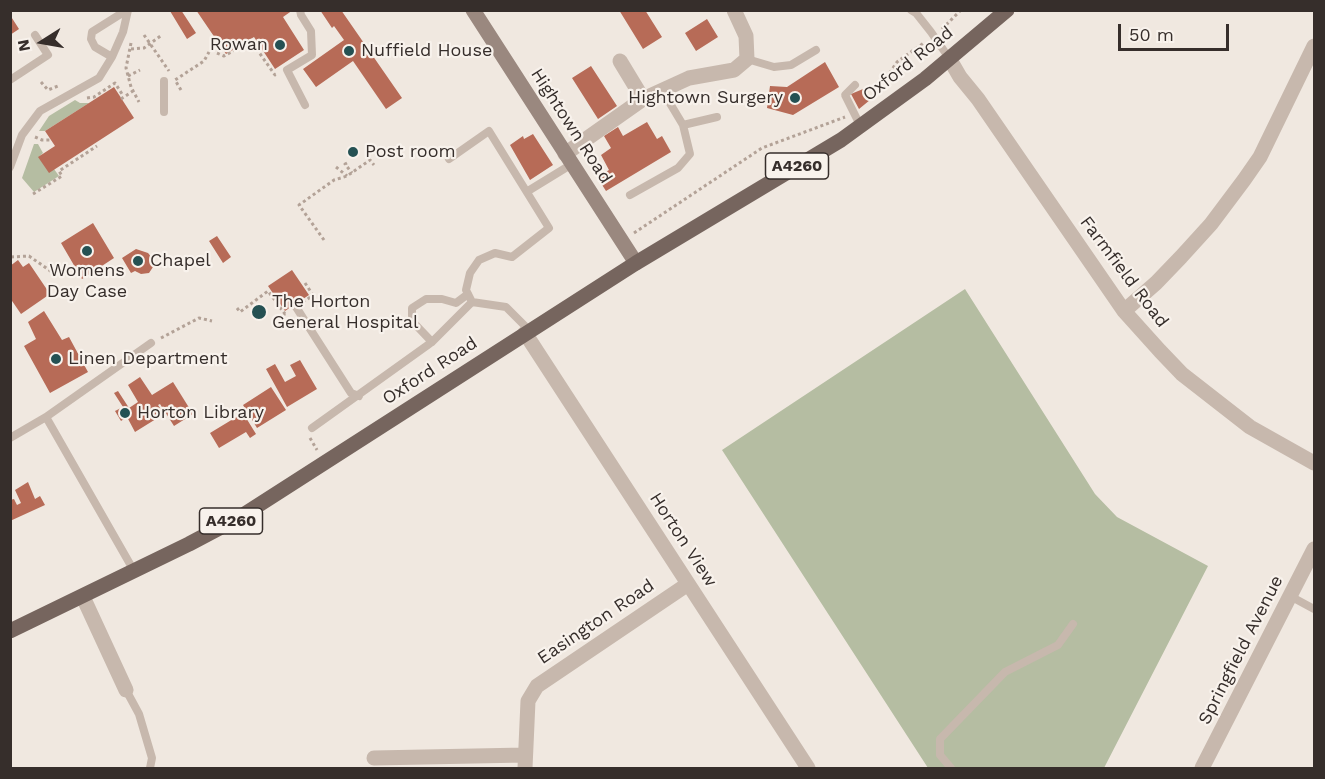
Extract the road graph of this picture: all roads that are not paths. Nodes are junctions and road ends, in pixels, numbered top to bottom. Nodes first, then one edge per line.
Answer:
1 (300, 10) edge
2 (473, 10) edge
3 (734, 10) edge
4 (911, 10) edge
5 (1007, 10) edge
6 (127, 11) edge
7 (36, 35) dead end
8 (1314, 46) edge
9 (816, 50) dead end
10 (112, 57) junction
11 (949, 58) junction
12 (747, 59) junction
13 (620, 61) dead end
14 (10, 80) edge
15 (164, 81) dead end
16 (855, 85) dead end
17 (662, 90) junction
18 (643, 99) junction
19 (305, 105) dead end
20 (164, 112) dead end
21 (717, 117) dead end
22 (857, 120) junction
23 (683, 124) junction
24 (449, 159) dead end
25 (568, 159) junction
26 (10, 167) edge
27 (528, 191) junction
28 (630, 195) dead end
29 (636, 263) junction
30 (470, 298) junction
31 (296, 307) road end
32 (1124, 311) junction
33 (527, 331) junction
34 (432, 342) junction
35 (151, 343) road end
36 (359, 396) junction
37 (46, 417) junction
38 (312, 428) road end
39 (10, 438) edge
40 (1314, 463) edge
41 (1314, 549) edge
42 (134, 571) junction
43 (688, 584) junction
44 (1290, 596) junction
45 (83, 597) junction
46 (1314, 609) edge
47 (1073, 624) dead end
48 (10, 631) edge
49 (126, 690) joint
50 (374, 758) dead end
51 (525, 762) edge
52 (150, 768) edge
53 (808, 768) edge
54 (951, 768) edge
55 (1203, 768) edge

1 - 19 lane
2 - 25 street, Hightown Road
3 - 12 street
4 - 11 lane
5 - 11 main road, Oxford Road / A4260
6 - 10 lane
6 - 10 lane
7 - 14 lane
8 - 32 street
9 - 12 lane
10 - 26 lane
11 - 22 main road, Oxford Road / A4260
11 - 32 street, Farmfield Road
12 - 17 street
13 - 18 street
15 - 20 lane
16 - 22 lane, Oxford Road
17 - 18 street
17 - 23 lane
18 - 25 street
21 - 23 lane
22 - 29 main road, Oxford Road / A4260
23 - 28 lane
24 - 27 lane
25 - 27 lane
25 - 29 street, Hightown Road
27 - 30 lane
29 - 33 main road, Oxford Road / A4260
30 - 33 lane
30 - 34 lane
30 - 34 lane
31 - 36 lane
32 - 40 street, Farmfield Road
33 - 42 main road, Oxford Road / A4260
33 - 43 street, Horton View
34 - 36 lane
35 - 37 lane
36 - 38 lane
37 - 39 lane
37 - 42 lane
41 - 44 street, Springfield Avenue
42 - 45 main road, Oxford Road / A4260
43 - 51 street, Easington Road
43 - 53 street, Horton View
44 - 46 lane
44 - 55 street, Springfield Avenue
45 - 48 main road, Oxford Road / A4260
45 - 49 street
47 - 54 lane
49 - 52 lane
50 - 51 street

